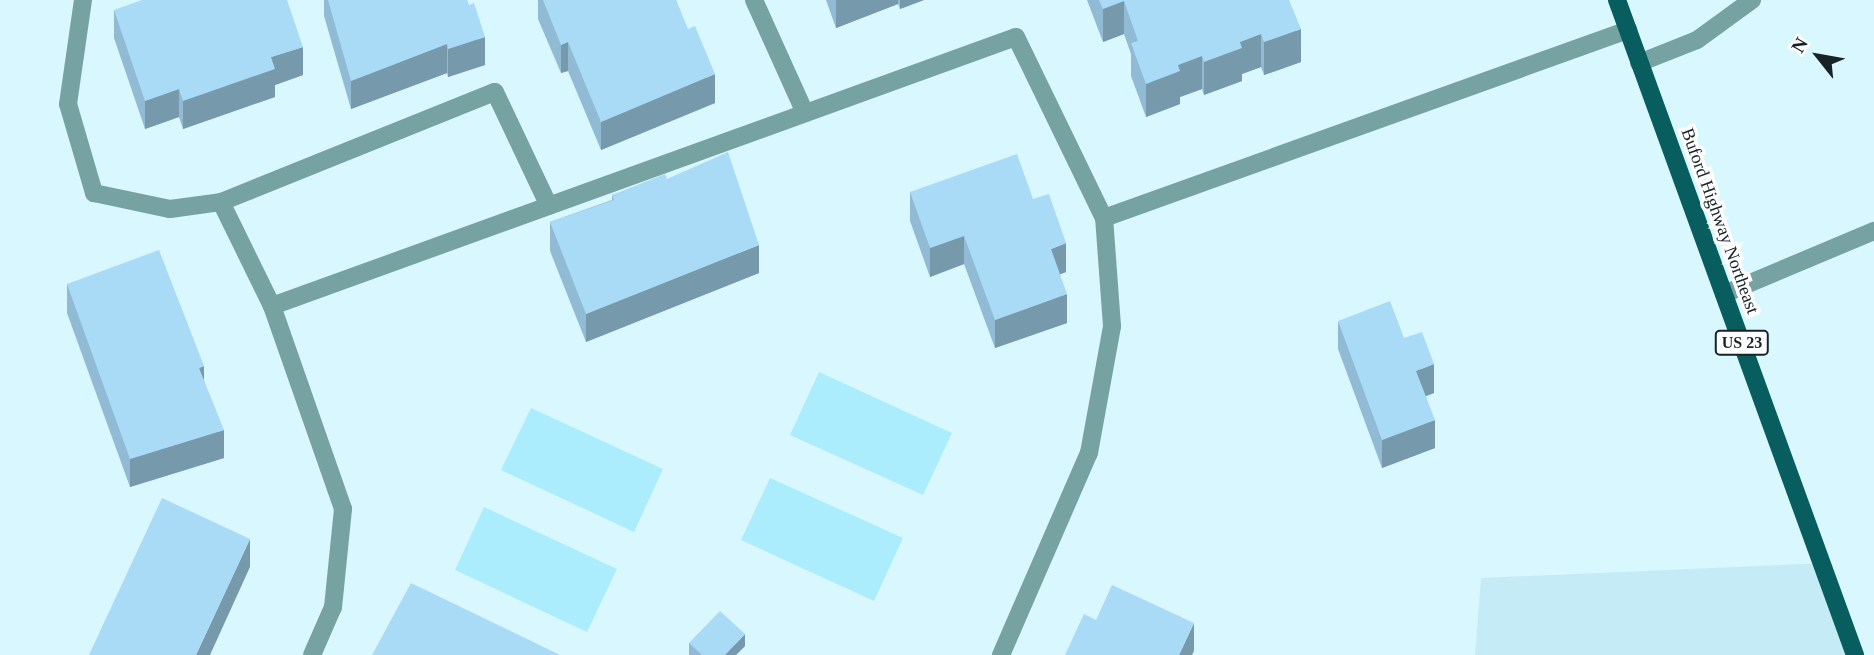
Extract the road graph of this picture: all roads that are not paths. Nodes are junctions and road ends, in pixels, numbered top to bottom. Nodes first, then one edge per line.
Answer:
1 (83, 0) edge
2 (754, 0) edge
3 (1617, 0) edge
4 (1752, 0) edge
5 (1628, 30) junction
6 (1639, 63) junction
7 (805, 113) junction
8 (221, 202) junction
9 (549, 206) junction
10 (1104, 218) junction
11 (1874, 231) edge
12 (1724, 294) junction
13 (272, 306) junction
14 (312, 655) edge
15 (1001, 655) edge
16 (1855, 655) edge

1 - 8 lane
2 - 7 lane
3 - 5 main road, Buford Highway Northeast / US 23
4 - 6 lane
5 - 6 main road, Buford Highway Northeast / US 23
5 - 10 lane
6 - 12 main road, Buford Highway Northeast / US 23
7 - 9 lane
7 - 10 lane
8 - 9 lane
8 - 13 lane
9 - 13 lane
10 - 15 lane
11 - 12 lane
12 - 16 main road, Buford Highway Northeast / US 23
13 - 14 lane

